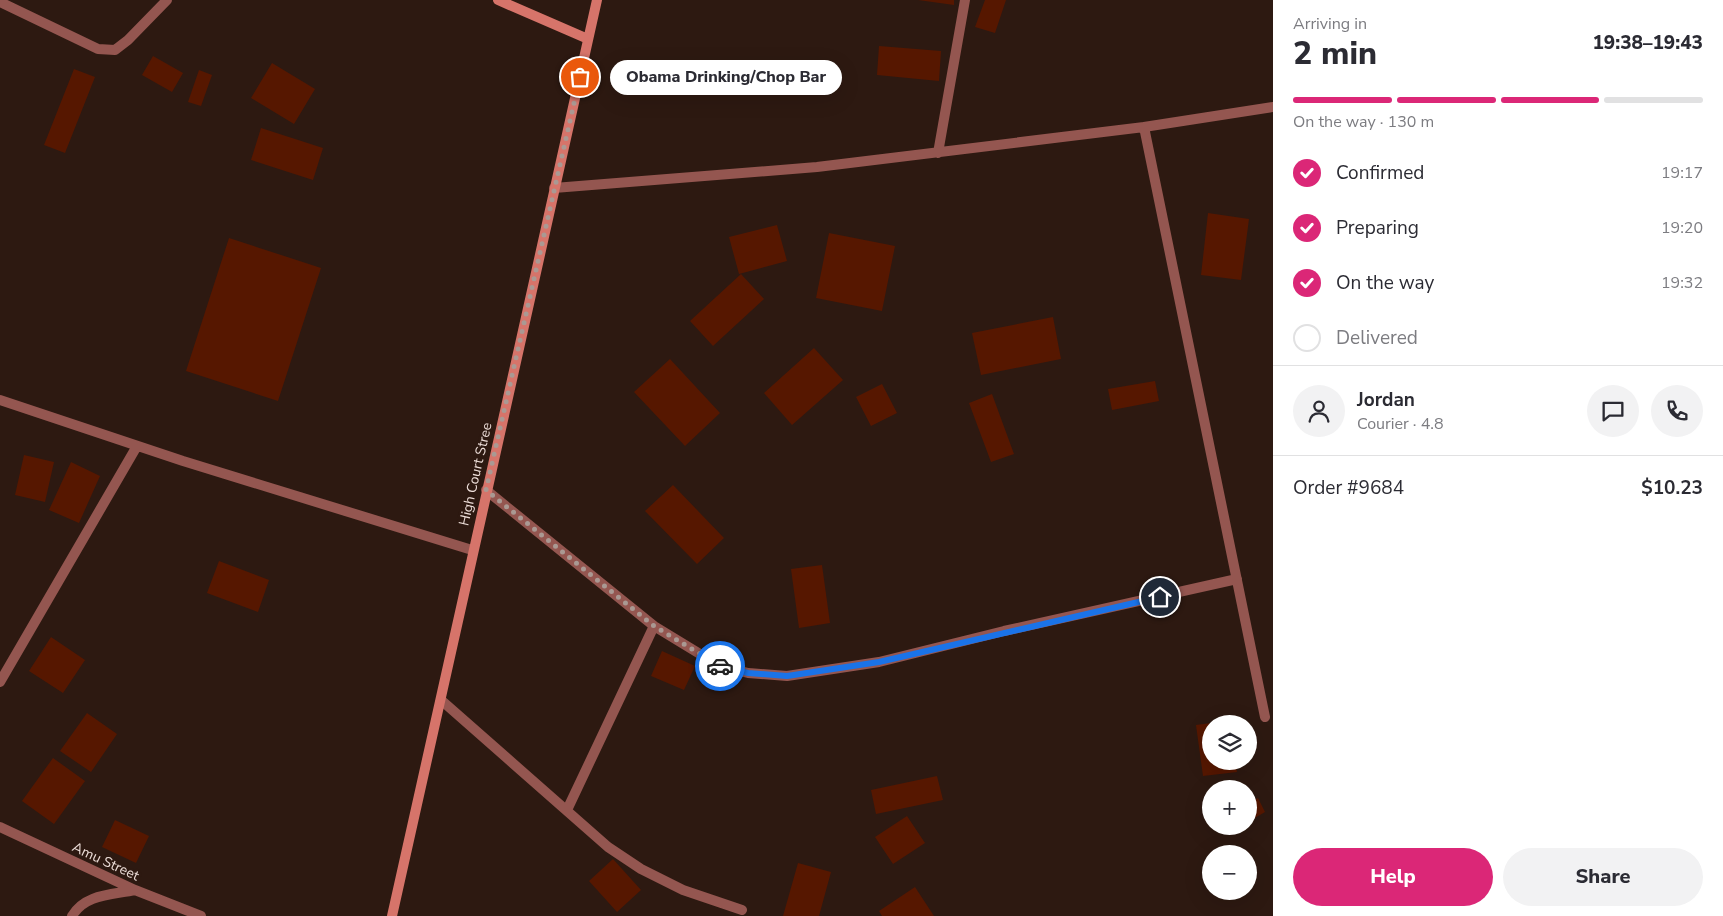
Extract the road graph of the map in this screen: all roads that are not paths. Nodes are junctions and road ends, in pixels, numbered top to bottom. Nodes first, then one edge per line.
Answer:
1 (167, 0) edge
2 (498, 0) edge
3 (596, 0) edge
4 (965, 0) edge
5 (0, 2) edge
6 (588, 40) junction
7 (1273, 107) edge
8 (1144, 127) junction
9 (938, 153) junction
10 (554, 188) junction
11 (0, 400) edge
12 (137, 446) junction
13 (486, 490) junction
14 (472, 550) junction
15 (1237, 580) junction
16 (654, 626) junction
17 (0, 682) edge
18 (441, 700) junction
19 (1265, 717) dead end
20 (567, 810) junction
21 (0, 827) edge
22 (135, 890) junction
23 (742, 910) dead end
24 (72, 916) edge
25 (201, 916) edge
26 (392, 916) edge

1 - 5 street
2 - 6 street
3 - 6 street, High Court Stree
4 - 9 street
6 - 10 street, High Court Stree
7 - 8 street
8 - 9 street
8 - 15 street
9 - 10 street
10 - 13 street, High Court Stree
11 - 12 street
12 - 14 street
12 - 17 street
13 - 14 street, High Court Stree
13 - 16 street
14 - 18 street, High Court Stree
15 - 16 street
15 - 19 street
16 - 20 street
18 - 20 street
18 - 26 street, High Court Stree
20 - 23 street
21 - 22 street, Amu Street
22 - 24 street
22 - 25 street, Amu Street

